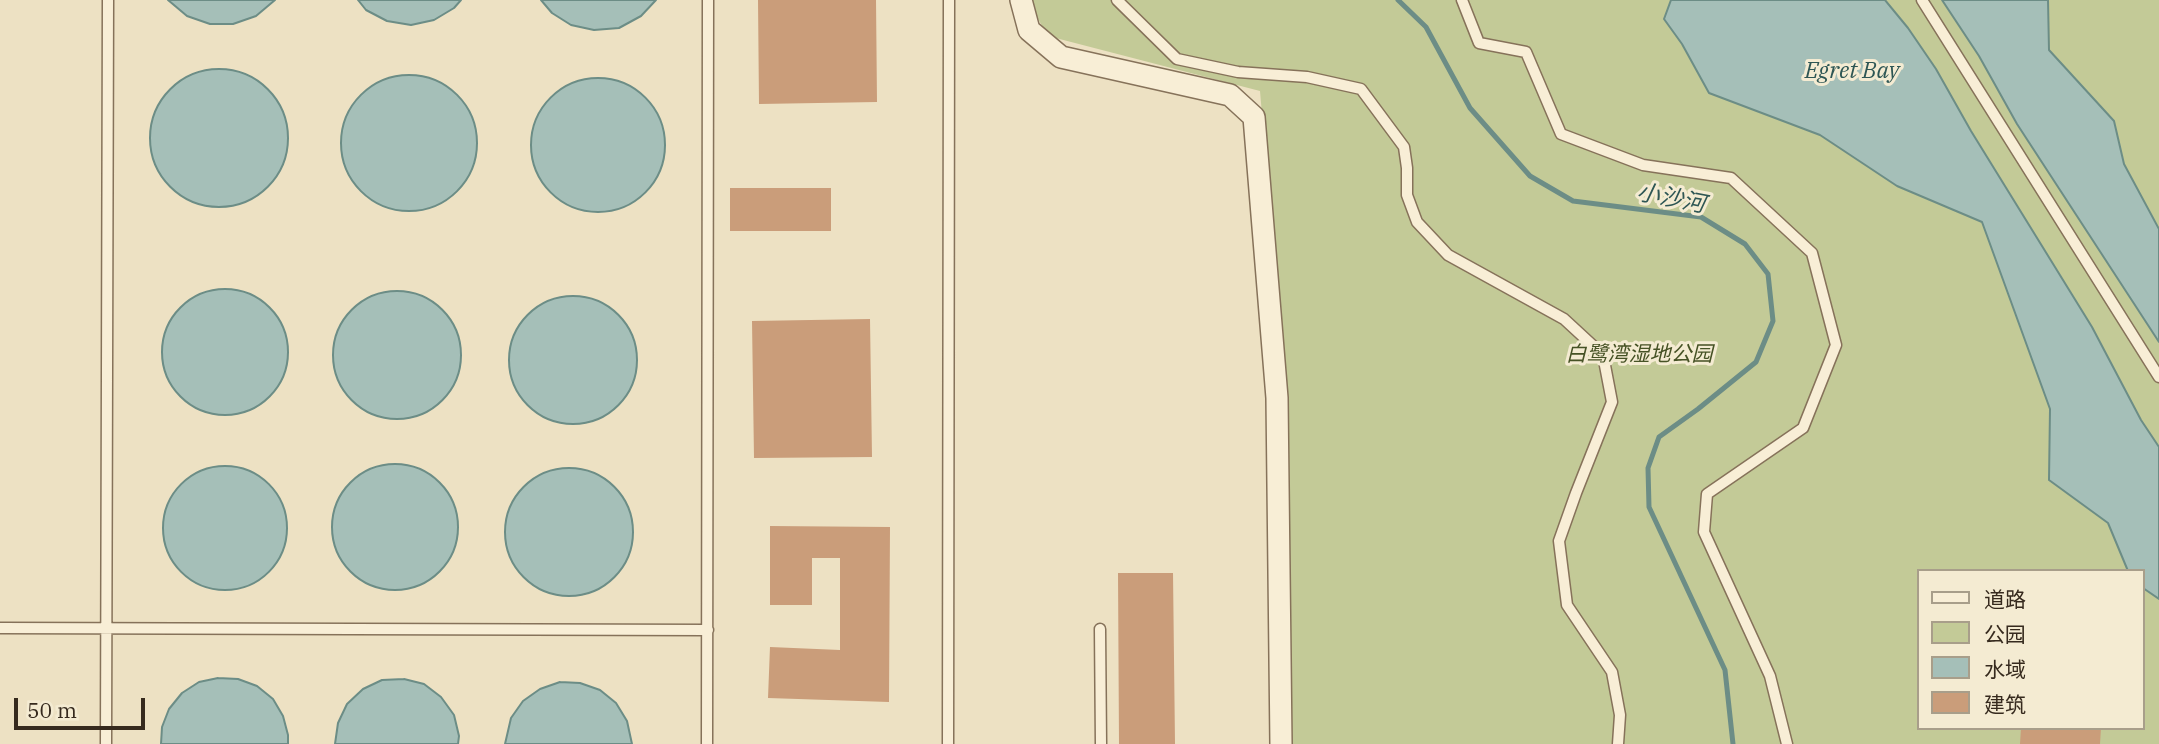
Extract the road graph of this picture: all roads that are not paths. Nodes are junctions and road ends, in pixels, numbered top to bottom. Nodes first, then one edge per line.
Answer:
1 (108, 0) edge
2 (708, 0) edge
3 (949, 0) edge
4 (1021, 0) edge
5 (1117, 0) edge
6 (1462, 0) edge
7 (1922, 0) edge
8 (2159, 377) edge
9 (0, 628) edge
10 (106, 629) junction
11 (1100, 629) dead end
12 (708, 630) junction
13 (106, 744) edge
14 (707, 744) edge
15 (948, 744) edge
16 (1101, 744) edge
17 (1281, 744) edge
18 (1618, 744) edge
19 (1787, 744) edge

1 - 10 lane
2 - 12 lane
3 - 15 lane
4 - 17 street
5 - 18 lane
6 - 19 lane
7 - 8 lane
9 - 10 lane
10 - 12 lane
10 - 13 lane
11 - 16 lane
12 - 14 lane

